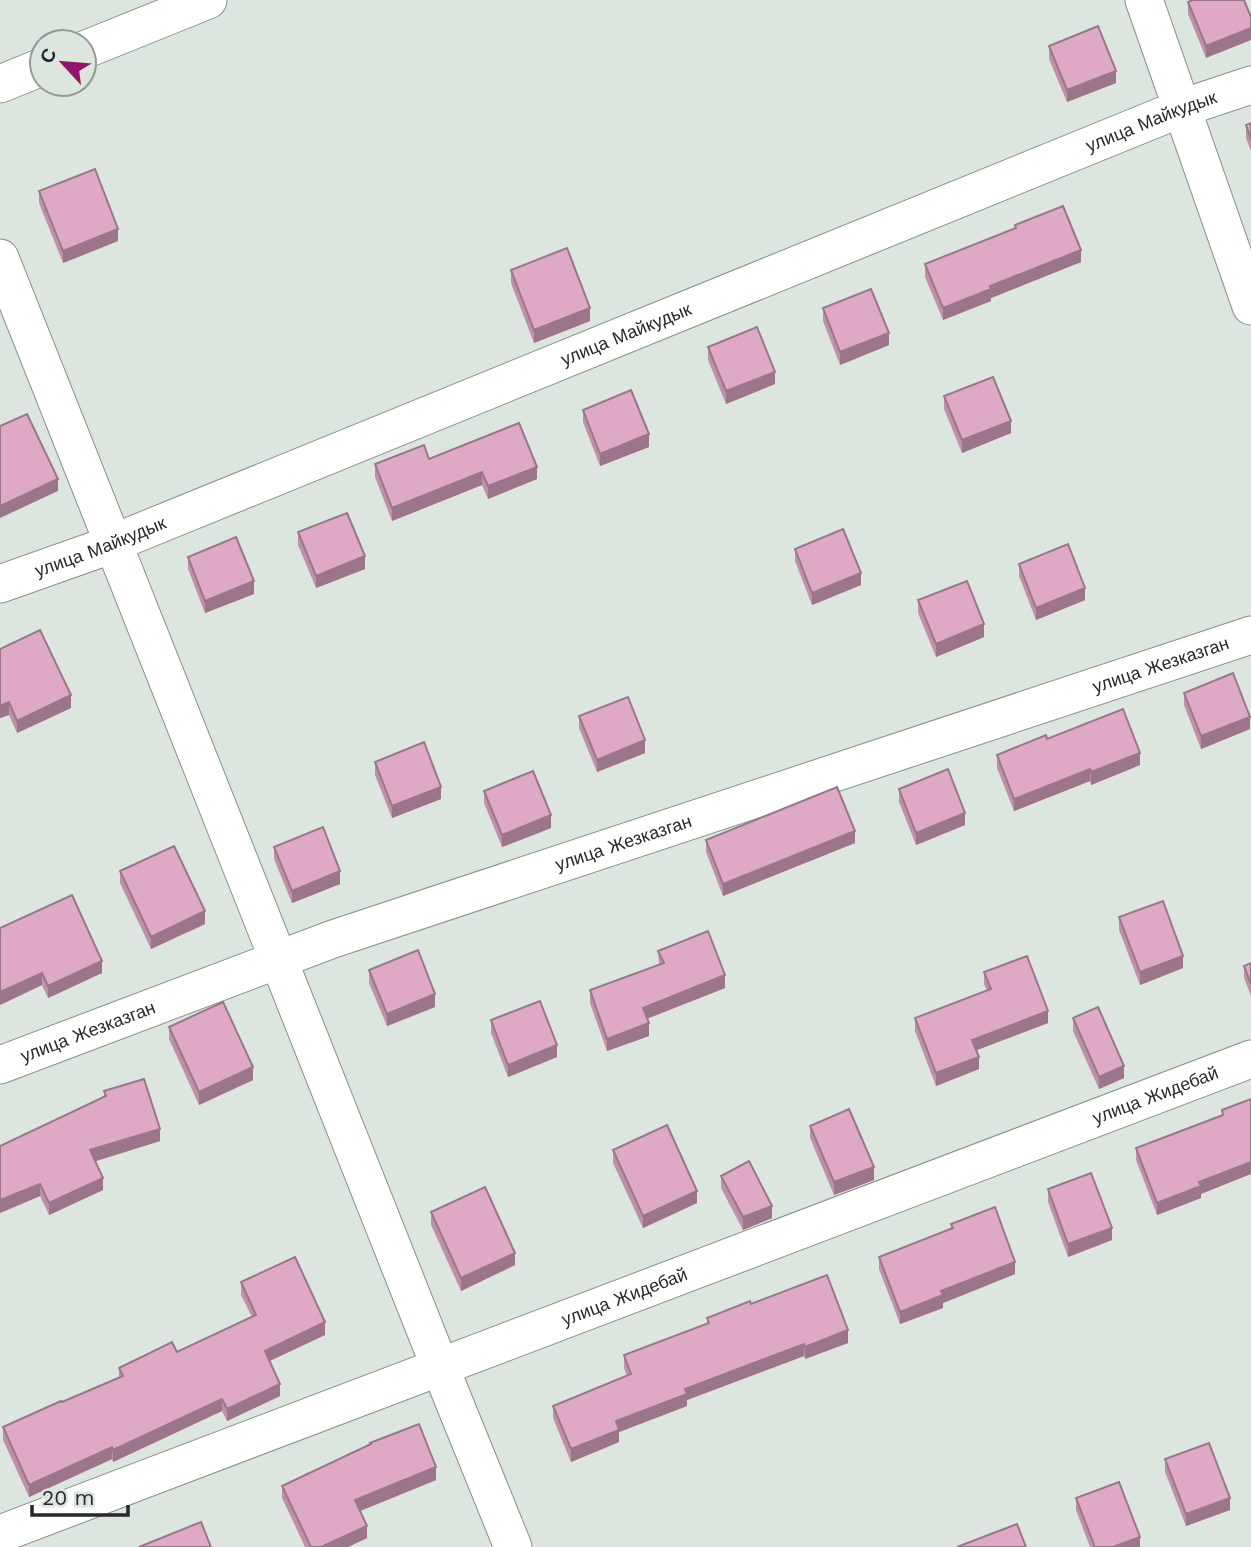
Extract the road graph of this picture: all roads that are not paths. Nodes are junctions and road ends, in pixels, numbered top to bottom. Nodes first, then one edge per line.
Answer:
1 (208, 0) edge
2 (1144, 0) edge
3 (98, 44) edge
4 (28, 73) edge
5 (0, 84) edge
6 (1251, 85) edge
7 (1182, 108) junction
8 (0, 258) edge
9 (1251, 306) edge
10 (113, 542) junction
11 (0, 584) edge
12 (1251, 635) edge
13 (279, 960) junction
14 (1251, 1059) edge
15 (0, 1065) edge
16 (440, 1367) junction
17 (0, 1534) edge
18 (513, 1547) edge

1 - 3 street
2 - 7 street
4 - 5 street
6 - 7 street, улица Майкудык
7 - 9 street
7 - 10 street, улица Майкудык
8 - 10 street
10 - 11 street, улица Майкудык
10 - 13 street
12 - 13 street, улица Жезказган
13 - 15 street, улица Жезказган
13 - 16 street
14 - 16 street, улица Жидебай
16 - 17 street, улица Жидебай
16 - 18 street

